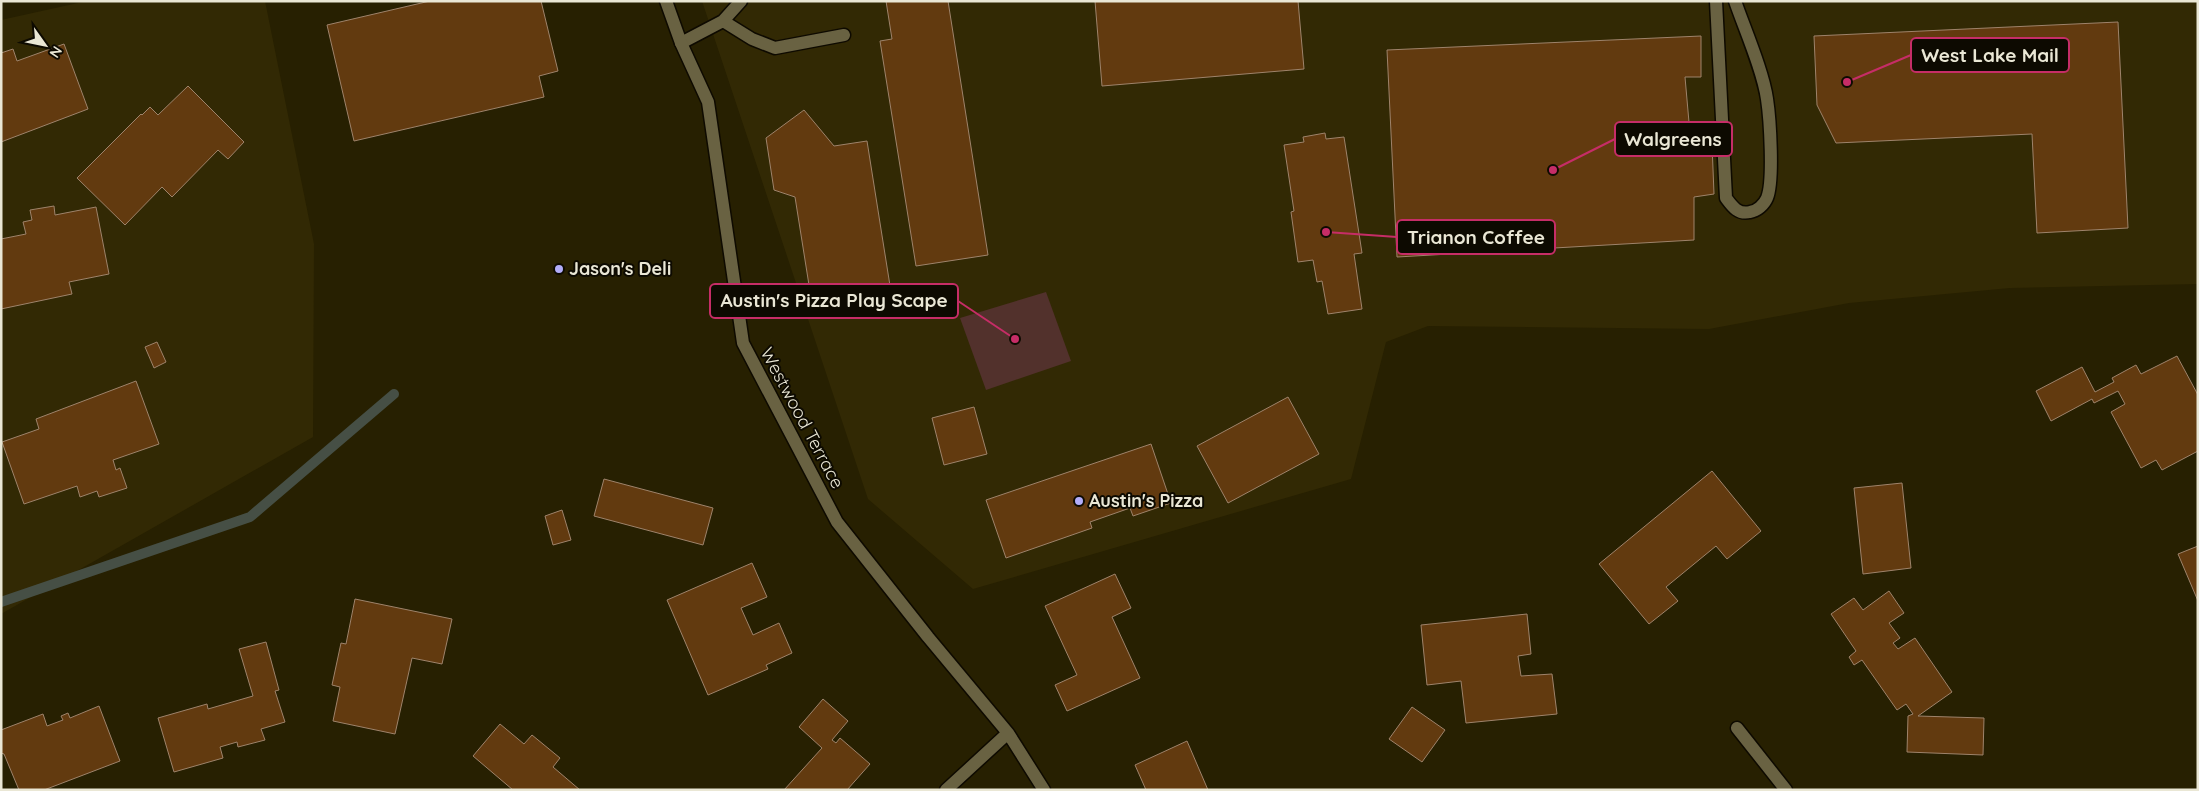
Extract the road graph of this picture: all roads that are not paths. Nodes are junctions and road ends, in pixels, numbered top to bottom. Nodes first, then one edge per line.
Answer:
1 (666, 1) edge
2 (741, 1) edge
3 (1716, 1) edge
4 (1735, 1) edge
5 (723, 21) junction
6 (844, 35) dead end
7 (681, 43) junction
8 (1737, 728) dead end
9 (1008, 733) junction
10 (946, 790) edge
11 (1044, 790) edge
12 (1786, 790) edge

1 - 7 street, Westwood Terrace
2 - 5 street
3 - 4 street
5 - 6 street
5 - 7 street
7 - 9 street, Westwood Terrace
8 - 12 street
9 - 10 street
9 - 11 street, Westwood Terrace

